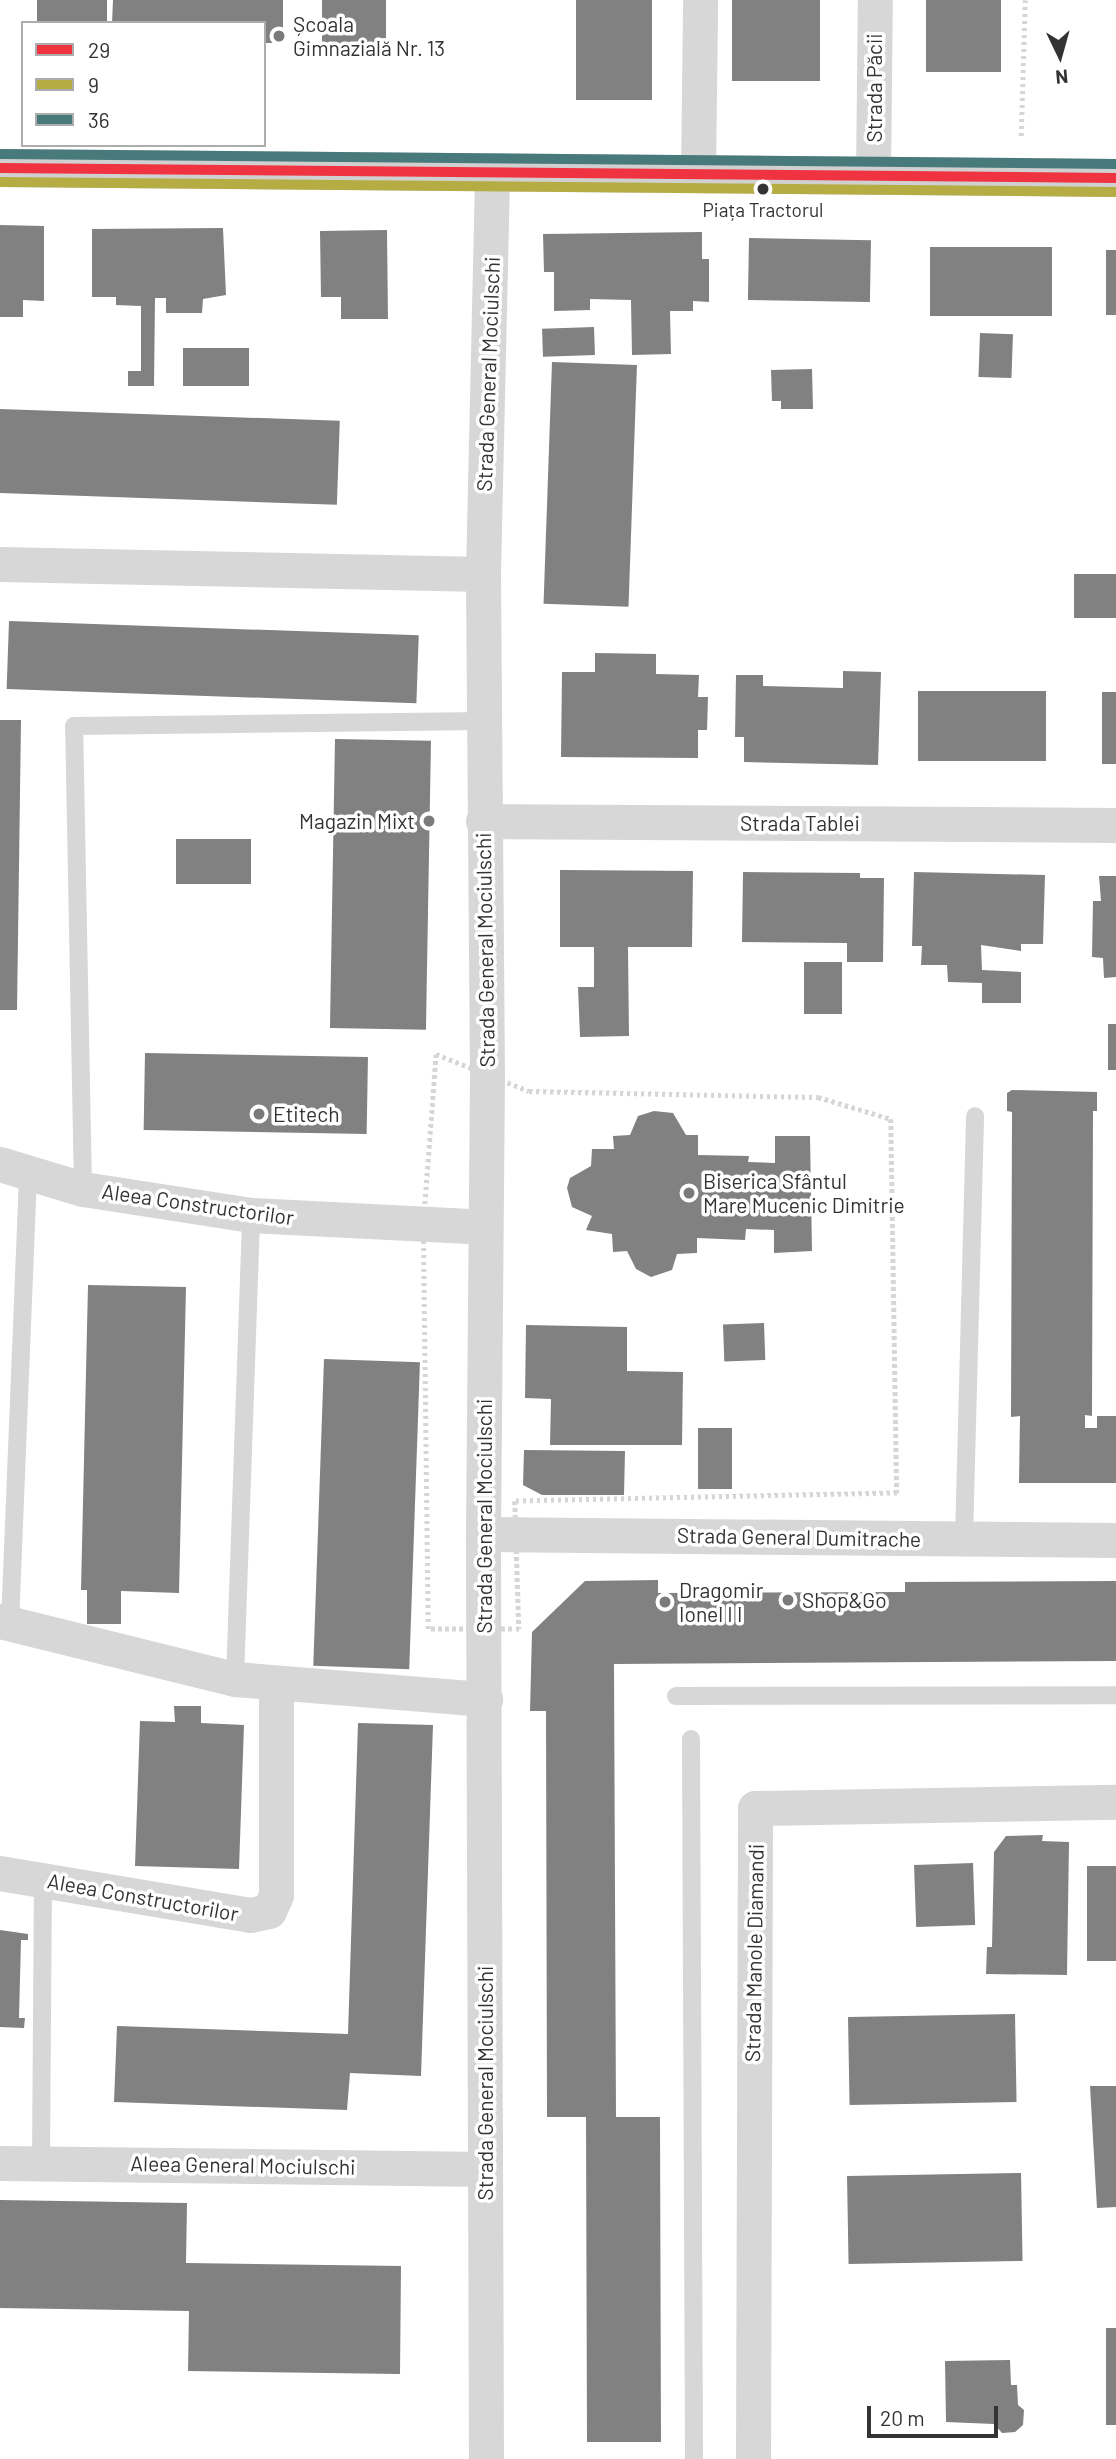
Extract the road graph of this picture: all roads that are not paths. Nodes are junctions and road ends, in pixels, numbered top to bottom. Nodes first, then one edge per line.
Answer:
1 (700, 0) edge
2 (875, 0) edge
3 (0, 168) edge
4 (492, 173) junction
5 (698, 174) junction
6 (873, 177) junction
7 (1116, 178) edge
8 (0, 564) edge
9 (483, 574) junction
10 (483, 721) junction
11 (483, 821) junction
12 (1116, 825) edge
13 (975, 1116) dead end
14 (14, 1168) edge
15 (83, 1189) junction
16 (251, 1215) junction
17 (484, 1227) junction
18 (499, 1534) junction
19 (964, 1539) junction
20 (1116, 1540) edge
21 (5, 1622) edge
22 (235, 1679) junction
23 (276, 1684) junction
24 (1116, 1695) edge
25 (676, 1696) dead end
26 (485, 1699) junction
27 (691, 1739) dead end
28 (1116, 1802) edge
29 (0, 1873) edge
30 (43, 1880) junction
31 (41, 2162) junction
32 (0, 2164) edge
33 (485, 2169) junction
34 (486, 2459) edge
35 (694, 2459) edge
36 (753, 2459) edge

1 - 5 street
2 - 6 street, Strada Păcii
3 - 4 main road
4 - 5 main road
4 - 9 street, Strada General Mociulschi
5 - 6 main road
6 - 7 main road
8 - 9 street
9 - 10 street, Strada General Mociulschi
10 - 11 street, Strada General Mociulschi
10 - 15 lane
11 - 12 street, Strada Tablei
11 - 17 street, Strada General Mociulschi
13 - 19 lane
14 - 15 street, Aleea Constructorilor
14 - 21 lane
15 - 16 street, Aleea Constructorilor
16 - 17 street, Aleea Constructorilor
16 - 22 lane
17 - 18 street, Strada General Mociulschi
18 - 19 street, Strada General Dumitrache
18 - 26 street, Strada General Mociulschi
19 - 20 street, Strada General Dumitrache
21 - 22 street
22 - 23 street
23 - 26 street
23 - 30 street, Aleea Constructorilor
24 - 25 lane
26 - 33 street, Strada General Mociulschi
27 - 35 lane
28 - 36 street, Strada Manole Diamandi
29 - 30 street, Aleea Constructorilor
30 - 31 lane
31 - 32 street, Aleea General Mociulschi
31 - 33 street, Aleea General Mociulschi
33 - 34 street, Strada General Mociulschi

